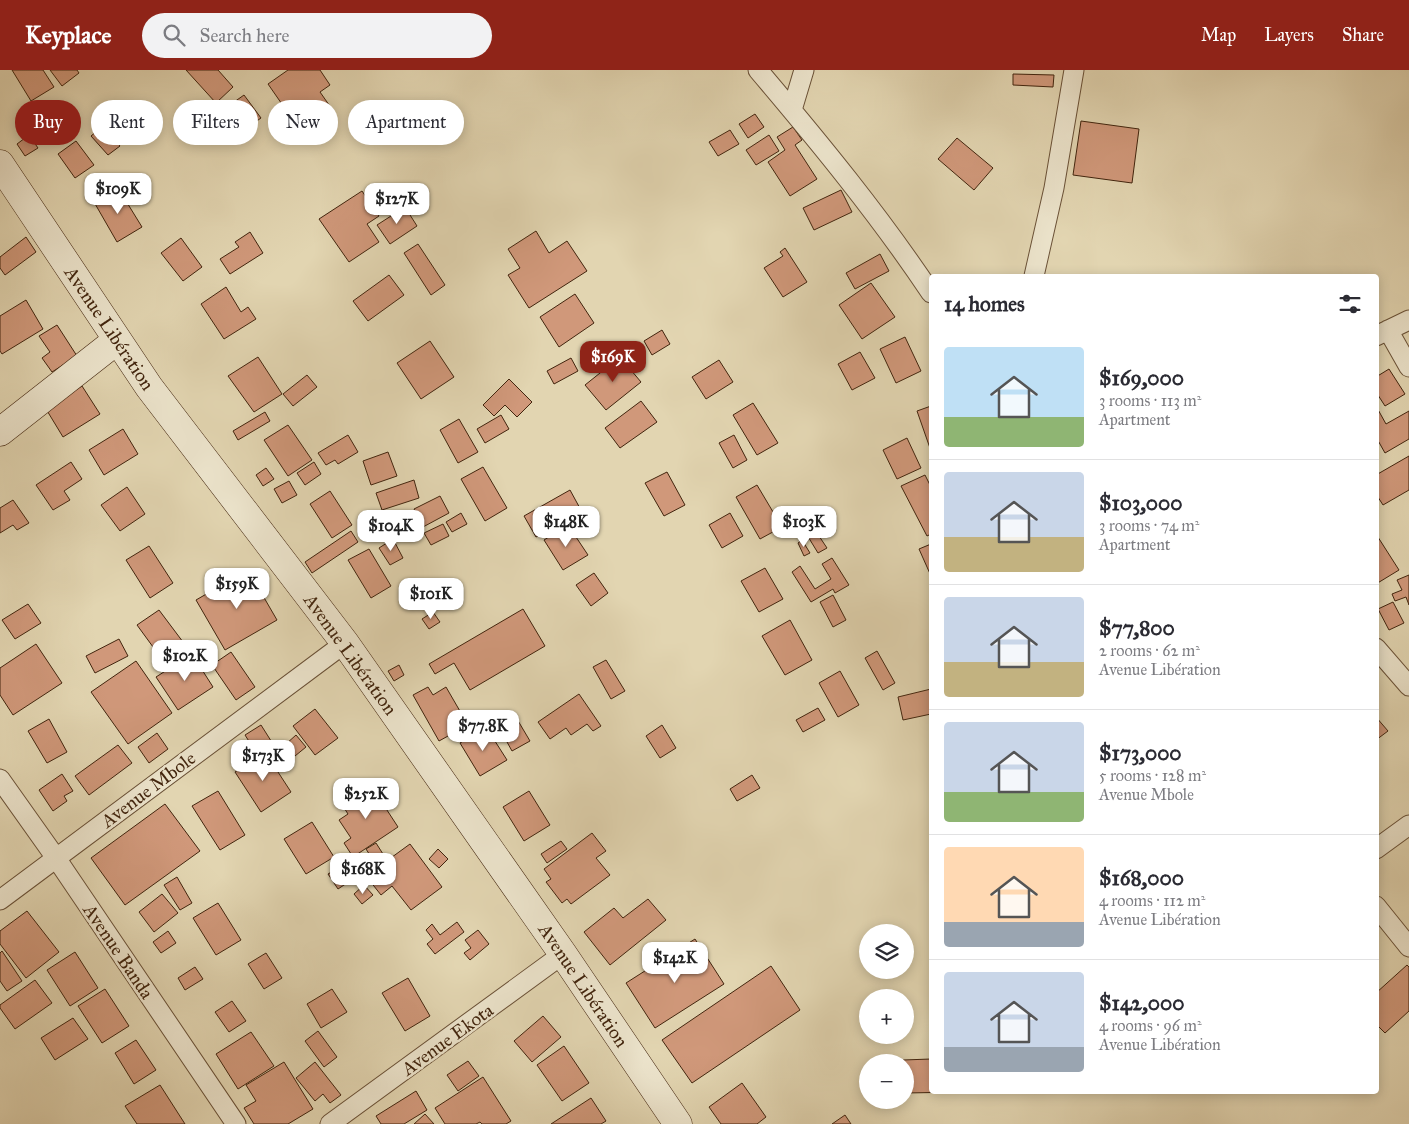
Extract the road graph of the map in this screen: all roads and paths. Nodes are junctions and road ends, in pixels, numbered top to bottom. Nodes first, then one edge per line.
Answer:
1 (758, 70) edge
2 (804, 70) edge
3 (1074, 70) edge
4 (792, 110) junction
5 (0, 164) edge
6 (1034, 274) edge
7 (929, 290) edge
8 (1409, 320) edge
9 (1382, 333) edge
10 (116, 341) junction
11 (1409, 367) edge
12 (0, 432) edge
13 (345, 643) junction
14 (1379, 651) edge
15 (1409, 686) edge
16 (0, 779) edge
17 (1409, 825) edge
18 (1379, 847) edge
19 (56, 858) junction
20 (0, 900) edge
21 (1379, 910) edge
22 (1409, 947) edge
23 (563, 954) junction
24 (236, 1124) edge
25 (330, 1124) edge
26 (678, 1124) edge

1 - 4 street
2 - 4 street
3 - 6 street
4 - 7 street
5 - 10 street, Avenue Libération
8 - 9 street
9 - 11 street
10 - 12 street
10 - 13 street, Avenue Libération
13 - 19 street, Avenue Mbole
13 - 23 street, Avenue Libération
14 - 15 street
16 - 19 street, Avenue Banda
17 - 18 street
19 - 20 street, Avenue Mbole
19 - 24 street, Avenue Banda
21 - 22 street
23 - 25 street, Avenue Ekota
23 - 26 street, Avenue Libération

